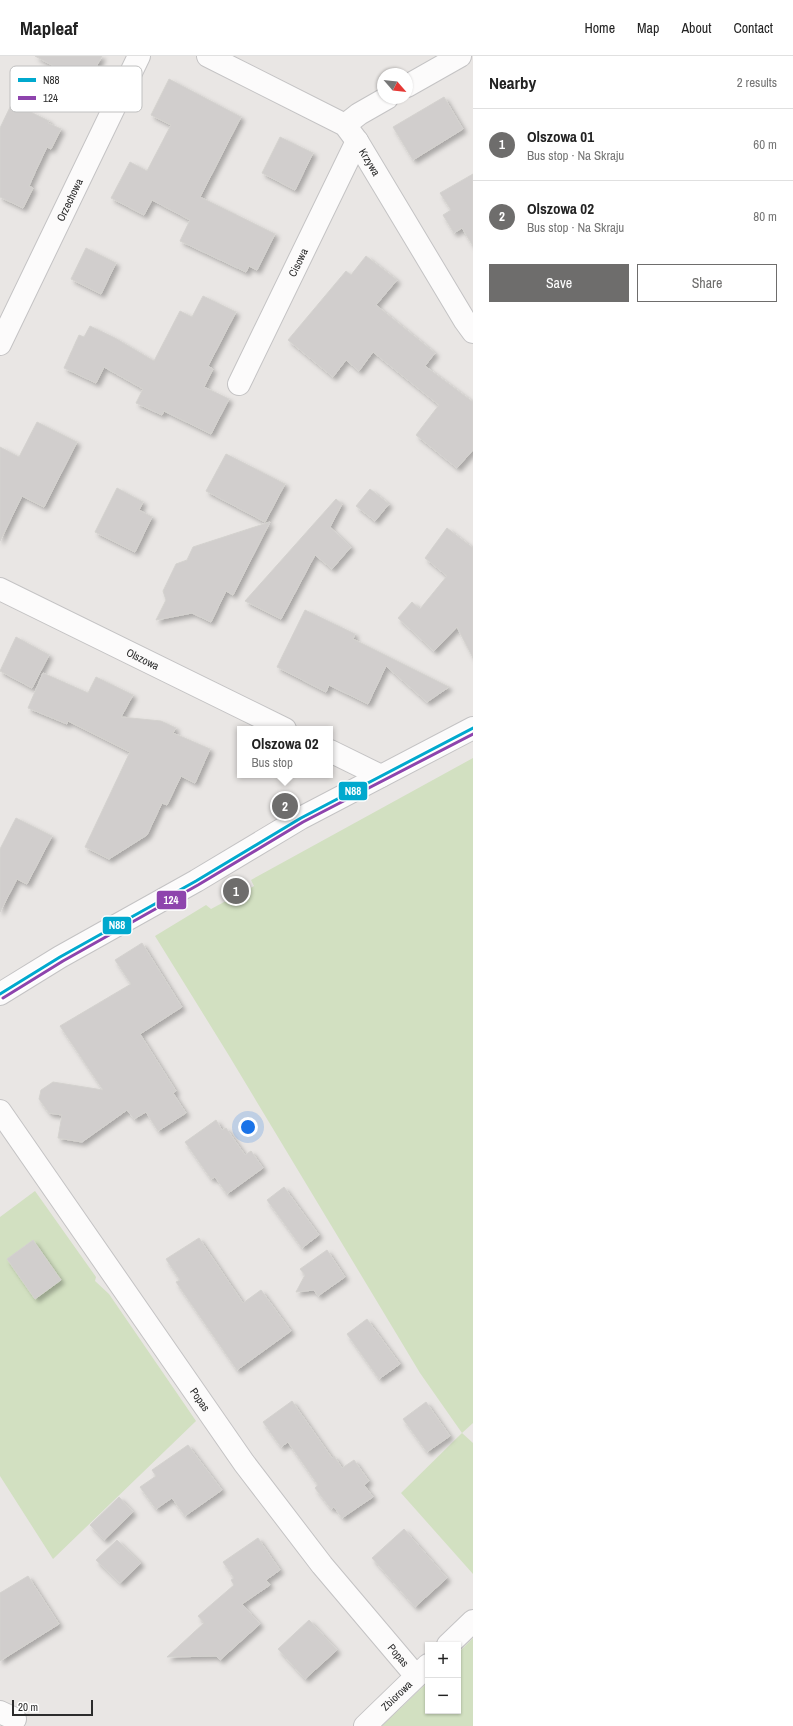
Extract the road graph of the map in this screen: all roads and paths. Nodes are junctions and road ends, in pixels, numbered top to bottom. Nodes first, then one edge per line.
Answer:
1 (139, 56) edge
2 (208, 56) edge
3 (460, 56) edge
4 (134, 66) edge
5 (413, 83) edge
6 (377, 104) edge
7 (112, 112) edge
8 (351, 133) junction
9 (473, 332) edge
10 (0, 344) edge
11 (239, 384) dead end
12 (0, 589) edge
13 (279, 726) edge
14 (473, 728) edge
15 (333, 752) edge
16 (381, 776) junction
17 (0, 994) edge
18 (0, 1111) edge
19 (473, 1621) edge
20 (451, 1642) edge
21 (422, 1670) edge
22 (365, 1726) edge

1 - 4 street, Orzechowa
2 - 8 street
3 - 5 street
6 - 8 street
7 - 10 street, Orzechowa
8 - 9 street, Krzywa
8 - 11 street, Cisowa
12 - 13 street, Olszowa
14 - 16 street
15 - 16 street
16 - 17 street
18 - 21 street, Popas
19 - 20 street
21 - 22 street, Zbiorowa

